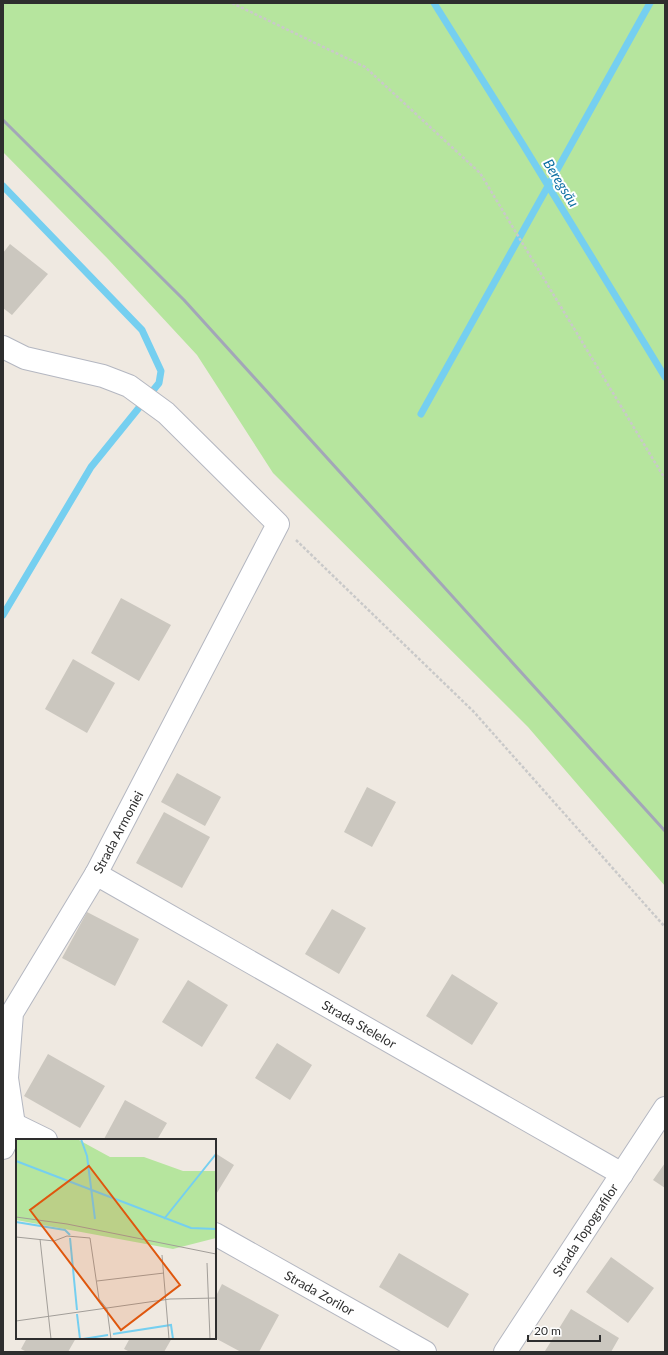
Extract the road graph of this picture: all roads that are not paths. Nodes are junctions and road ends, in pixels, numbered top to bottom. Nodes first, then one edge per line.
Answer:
1 (3, 347) edge
2 (96, 874) junction
3 (665, 1108) edge
4 (8, 1122) edge
5 (44, 1139) edge
6 (3, 1148) edge
7 (622, 1174) junction
8 (216, 1235) edge
9 (425, 1352) edge
10 (505, 1352) edge

1 - 2 street, Strada Armoniei
2 - 4 street, Strada Armoniei
2 - 7 street, Strada Stelelor
3 - 7 street, Strada Topografilor
4 - 5 street
4 - 6 street
7 - 10 street, Strada Topografilor
8 - 9 street, Strada Zorilor

